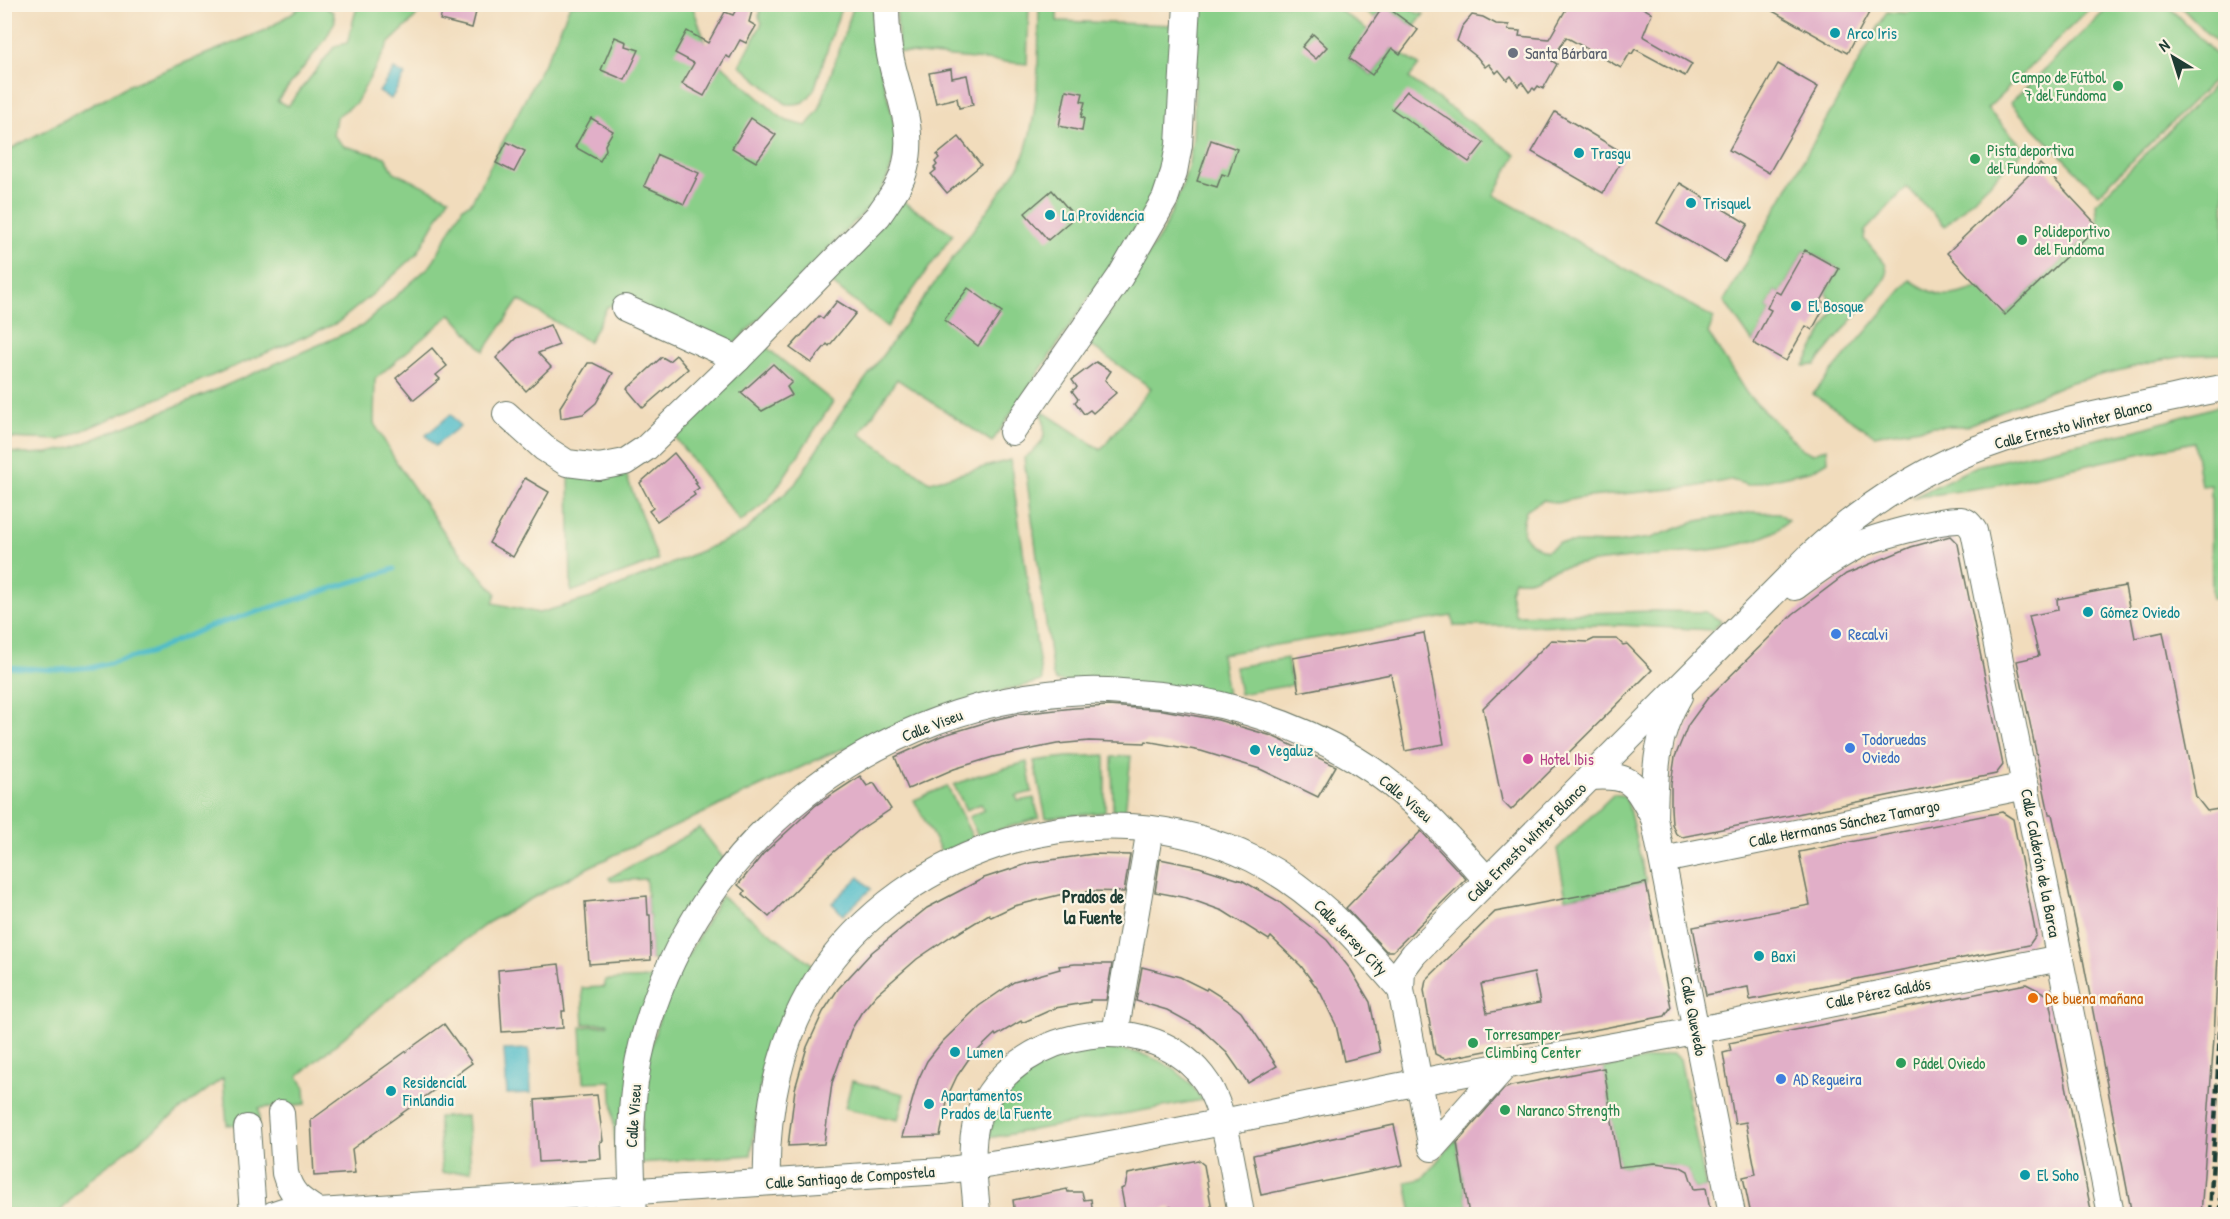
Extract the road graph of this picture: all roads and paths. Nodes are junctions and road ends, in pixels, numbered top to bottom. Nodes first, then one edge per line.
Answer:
1 (886, 4) edge
2 (1187, 4) edge
3 (625, 308) dead end
4 (738, 359) junction
5 (2226, 387) edge
6 (506, 414) dead end
7 (1012, 432) dead end
8 (1959, 520) joint
9 (1732, 634) junction
10 (1693, 673) junction
11 (1590, 777) junction
12 (2026, 786) junction
13 (1654, 818) junction
14 (1150, 829) junction
15 (1662, 860) junction
16 (1487, 880) junction
17 (2060, 958) junction
18 (1401, 990) junction
19 (1696, 1030) junction
20 (1115, 1034) junction
21 (1505, 1066) junction
22 (1419, 1082) junction
23 (281, 1113) dead end
24 (1223, 1122) junction
25 (247, 1128) dead end
26 (974, 1167) junction
27 (767, 1182) junction
28 (633, 1203) edge
29 (317, 1213) edge
30 (253, 1215) edge
31 (274, 1215) edge
32 (977, 1215) edge
33 (1241, 1215) edge
34 (1732, 1215) edge
35 (2111, 1215) edge

1 - 4 street
2 - 7 street
3 - 4 street
4 - 6 street
5 - 9 street, Calle Ernesto Winter Blanco
8 - 9 street, Calle Ernesto Winter Blanco
8 - 12 street, Calle Calderón de la Barca
9 - 10 street, Calle Ernesto Winter Blanco
10 - 11 street, Calle Ernesto Winter Blanco
10 - 13 street, Calle Quevedo
11 - 13 street, Calle Quevedo
11 - 16 street, Calle Ernesto Winter Blanco
12 - 15 street, Calle Hermanas Sánchez Tamargo
12 - 17 street, Calle Calderón de la Barca
13 - 15 street, Calle Quevedo
14 - 18 street, Calle Jersey City
14 - 20 street
14 - 27 street, Calle Jersey City
15 - 19 street, Calle Quevedo
16 - 18 street, Calle Ernesto Winter Blanco
16 - 28 street, Calle Viseu
17 - 19 street, Calle Pérez Galdós
17 - 35 street, Calle Calderón de la Barca
18 - 22 street, Calle Ernesto Winter Blanco
19 - 21 street, Calle Pérez Galdós
19 - 34 street, Calle Quevedo
20 - 24 street
20 - 26 street
21 - 22 street, Calle Santiago de Compostela
21 - 22 street, Calle Ernesto Winter Blanco
22 - 24 street, Calle Santiago de Compostela
23 - 29 street
24 - 26 street, Calle Santiago de Compostela
24 - 33 street
25 - 30 street
26 - 27 street, Calle Santiago de Compostela
26 - 32 street
27 - 28 street, Calle Santiago de Compostela
28 - 29 street, Calle Santiago de Compostela
29 - 31 street, Calle Santiago de Compostela

